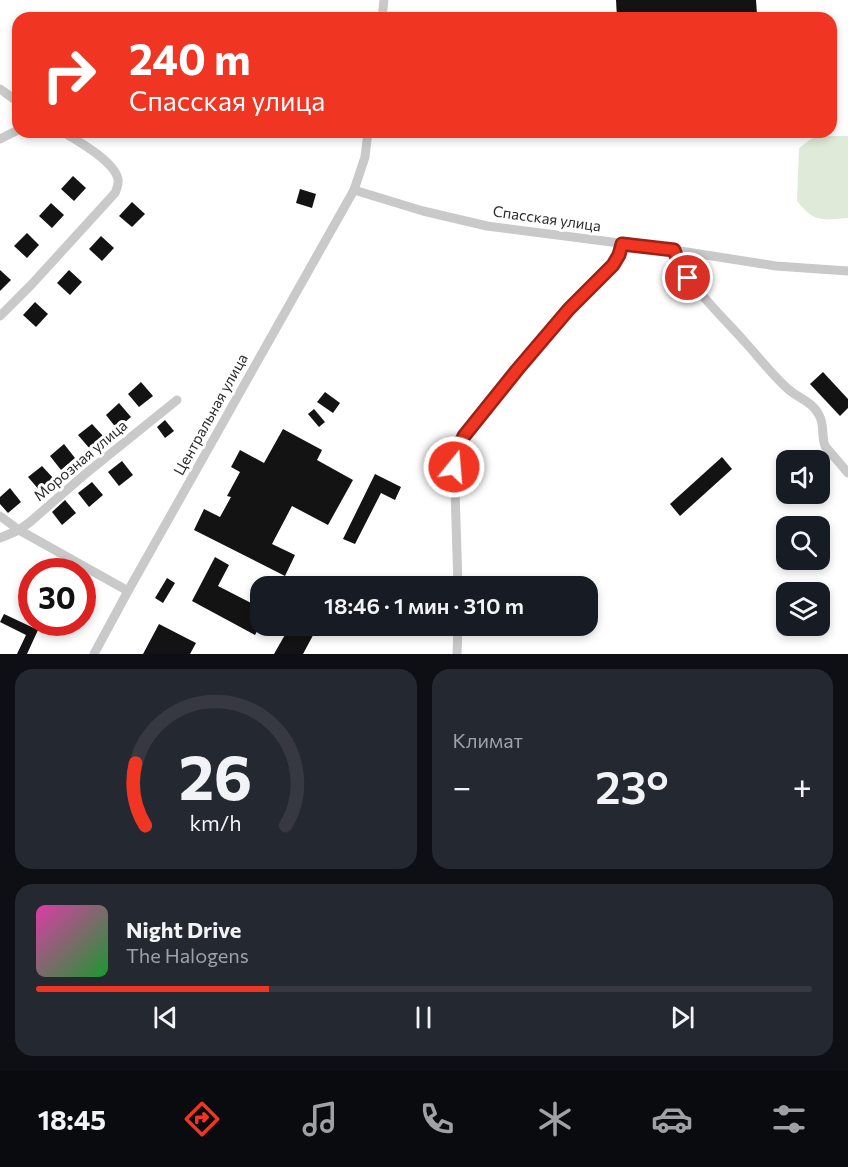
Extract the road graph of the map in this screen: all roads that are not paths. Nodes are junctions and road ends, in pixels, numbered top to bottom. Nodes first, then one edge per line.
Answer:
1 (73, 138) edge
2 (367, 138) edge
3 (354, 190) junction
4 (622, 244) junction
5 (674, 250) junction
6 (848, 271) edge
7 (0, 316) edge
8 (177, 400) dead end
9 (848, 473) edge
10 (0, 516) edge
11 (19, 530) junction
12 (0, 538) edge
13 (458, 576) edge
14 (128, 591) junction
15 (458, 636) edge
16 (94, 654) edge
17 (457, 654) edge

1 - 7 street
2 - 3 street, Центральная улица
3 - 4 street, Спасская улица
3 - 14 street, Центральная улица
4 - 5 street, Спасская улица
4 - 13 street
5 - 6 street, Спасская улица
5 - 9 street
8 - 11 street, Морозная улица
10 - 11 street
11 - 12 street, Морозная улица
11 - 14 street
14 - 16 street, Центральная улица
15 - 17 street

